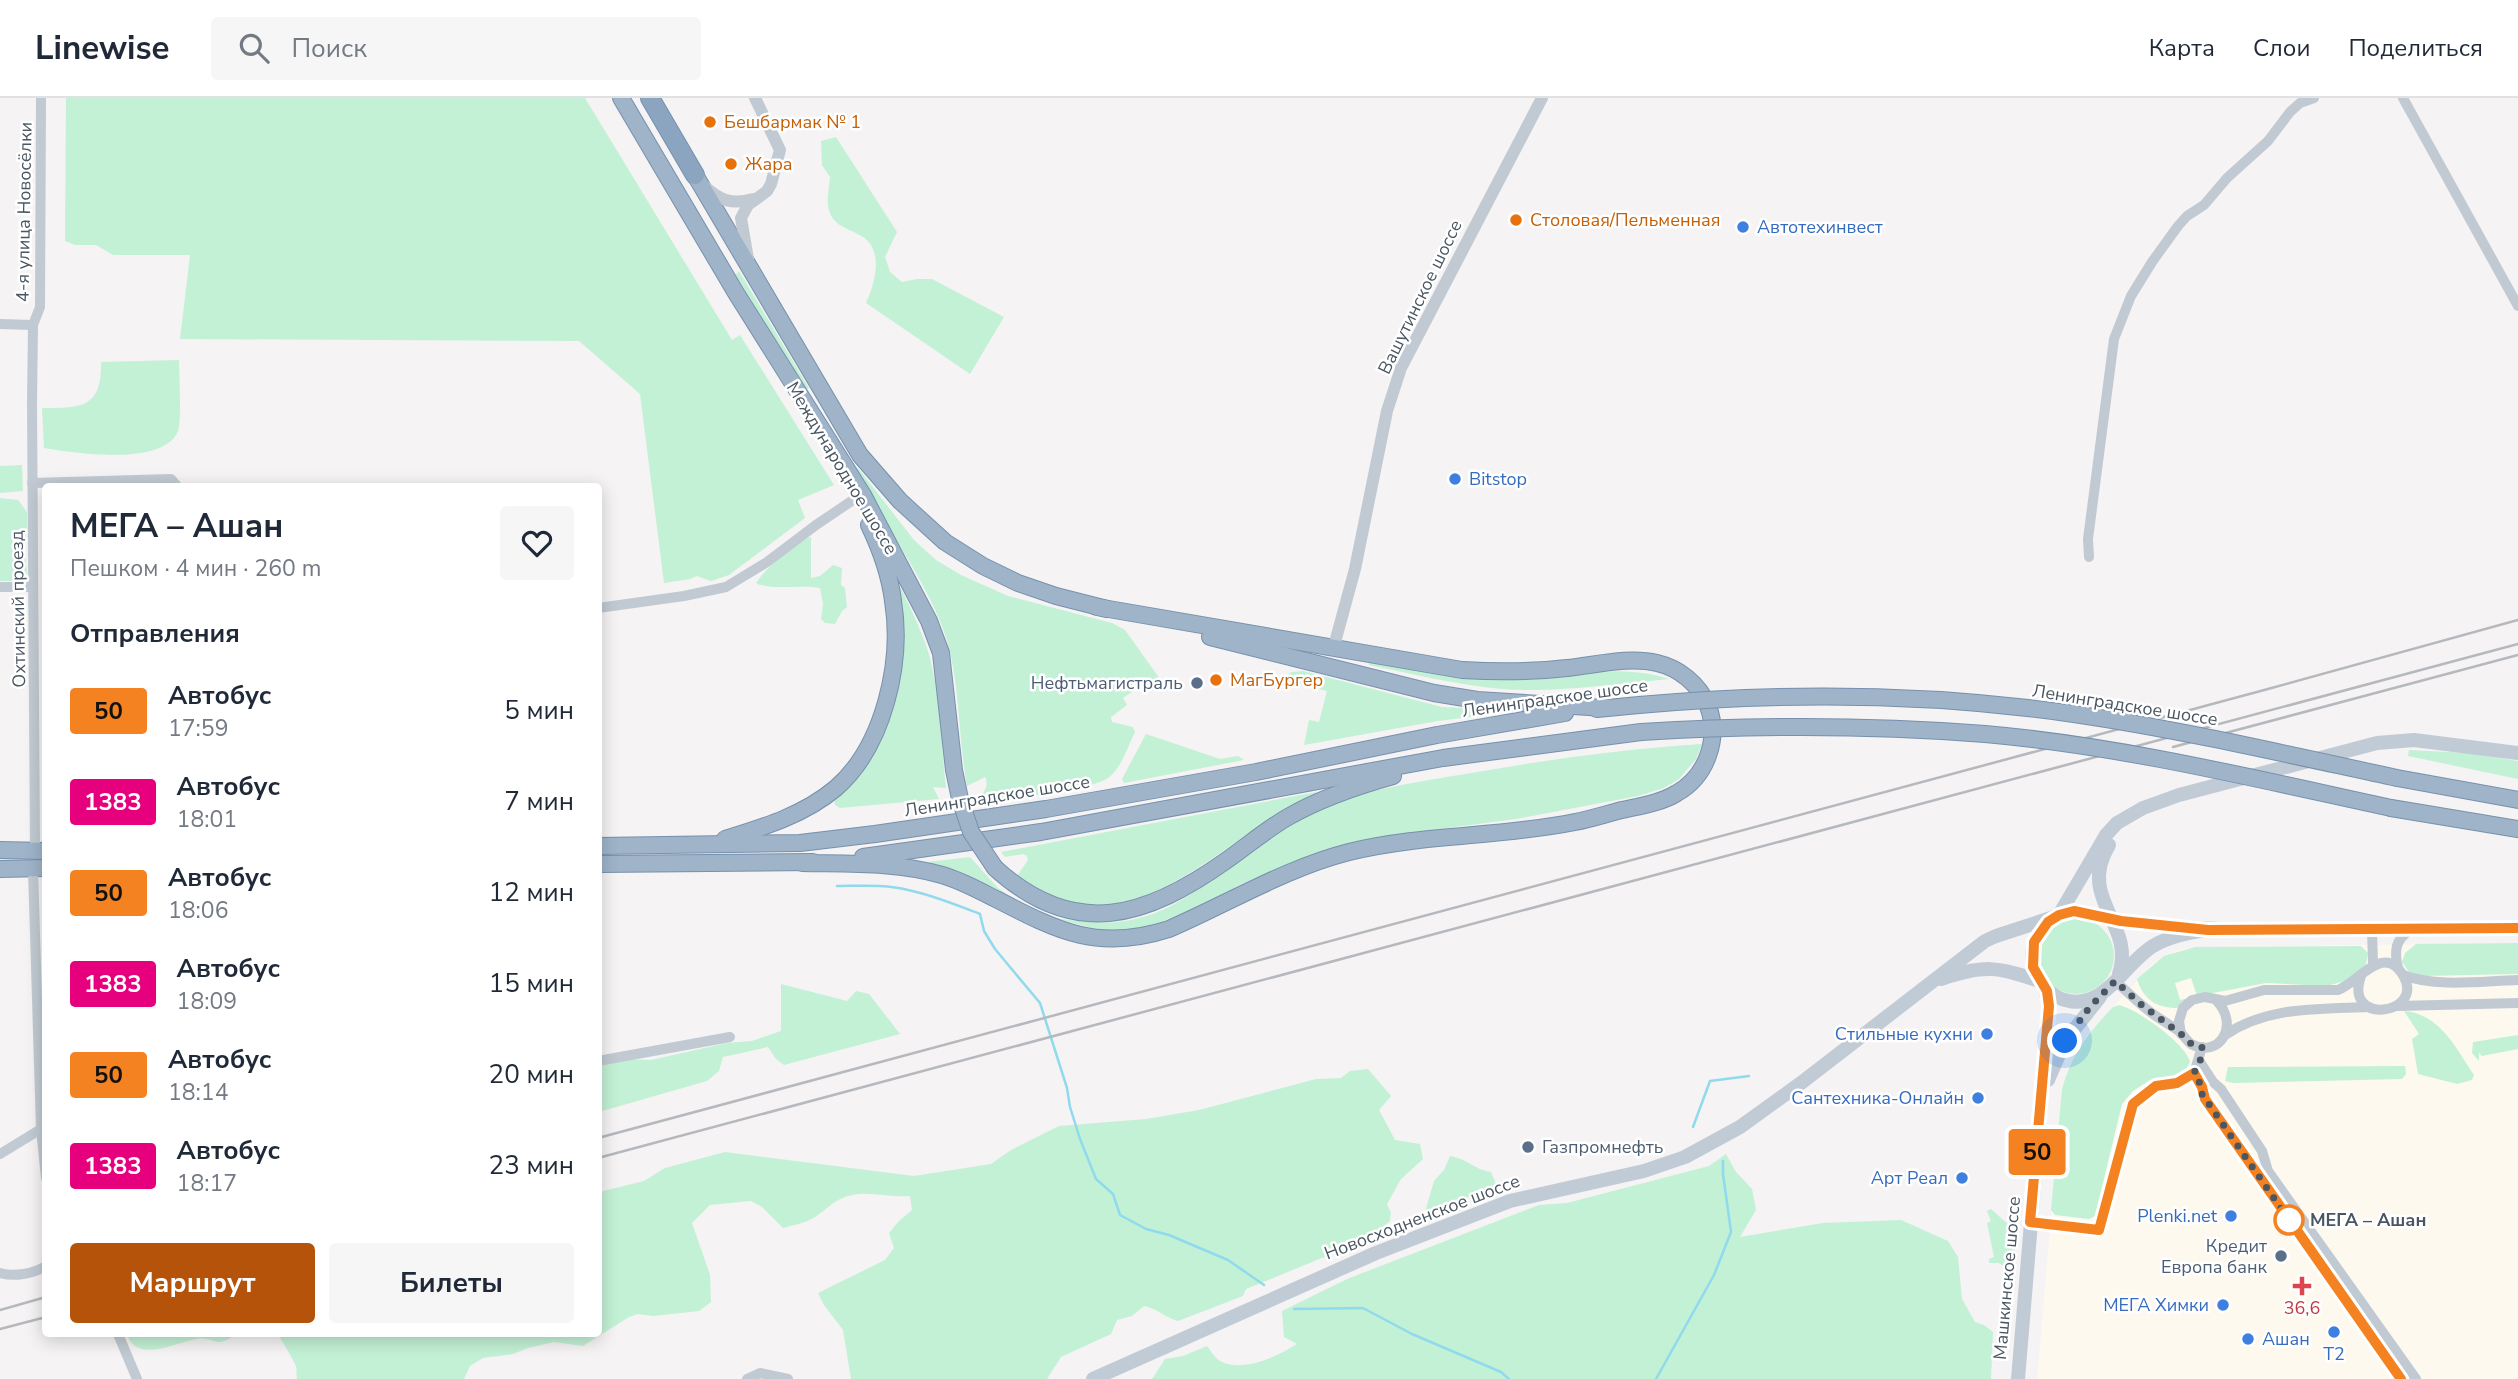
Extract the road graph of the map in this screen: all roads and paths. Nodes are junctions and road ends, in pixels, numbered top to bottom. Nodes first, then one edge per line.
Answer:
1 (41, 98) edge
2 (621, 98) edge
3 (650, 98) edge
4 (755, 98) edge
5 (1542, 98) edge
6 (2314, 98) edge
7 (2403, 98) edge
8 (696, 177) junction
9 (760, 196) junction
10 (749, 266) junction
11 (2518, 306) edge
12 (0, 324) edge
13 (33, 325) junction
14 (847, 471) junction
15 (32, 483) junction
16 (174, 483) edge
17 (856, 498) junction
18 (2089, 557) dead end
19 (0, 587) edge
20 (33, 587) junction
21 (602, 607) edge
22 (1097, 607) junction
23 (1334, 646) junction
24 (1605, 708) junction
25 (2518, 753) edge
26 (1485, 755) junction
27 (2518, 800) edge
28 (2143, 807) junction
29 (2518, 829) edge
30 (705, 845) junction
31 (602, 846) edge
32 (0, 850) edge
33 (40, 851) edge
34 (802, 863) junction
35 (602, 864) edge
36 (0, 869) edge
37 (39, 869) edge
38 (2057, 916) junction
39 (2105, 917) junction
40 (2372, 929) junction
41 (2411, 929) junction
42 (2518, 929) edge
43 (2208, 930) junction
44 (2373, 964) junction
45 (2400, 972) junction
46 (2361, 976) junction
47 (2518, 980) edge
48 (1937, 981) junction
49 (2115, 981) junction
50 (2043, 985) junction
51 (2104, 993) junction
52 (2217, 1001) junction
53 (2518, 1003) edge
54 (2398, 1006) junction
55 (2369, 1007) junction
56 (42, 1011) edge
57 (2181, 1034) junction
58 (2225, 1036) junction
59 (730, 1037) dead end
60 (2202, 1047) junction
61 (602, 1060) edge
62 (2200, 1062) junction
63 (2194, 1073) junction
64 (2042, 1098) junction
65 (42, 1121) edge
66 (41, 1129) junction
67 (42, 1139) edge
68 (0, 1154) edge
69 (2030, 1222) junction
70 (42, 1267) edge
71 (0, 1273) edge
72 (119, 1337) edge
73 (137, 1379) edge
74 (747, 1379) edge
75 (788, 1379) edge
76 (1093, 1379) edge
77 (2018, 1379) edge
78 (2401, 1379) edge
79 (2416, 1379) edge

1 - 13 street, 4-я улица Новосёлки
2 - 14 highway, Международное шоссе
3 - 8 highway, Международное шоссе
4 - 9 street
5 - 23 street, Вашутинское шоссе
6 - 18 street
7 - 11 street
8 - 9 street
8 - 10 highway, Международное шоссе
9 - 10 street
10 - 22 highway, Международное шоссе
12 - 13 street
13 - 15 street, Охтинский проезд
14 - 17 highway
14 - 26 highway, Международное шоссе, bridge
15 - 16 street
15 - 20 street, Охтинский проезд
17 - 21 street
17 - 30 highway
19 - 20 street
20 - 33 street, Охтинский проезд
22 - 23 highway
22 - 24 highway, Международное шоссе
23 - 34 highway
24 - 27 highway, Ленинградское шоссе, bridge
24 - 30 highway, Ленинградское шоссе
25 - 28 main road
26 - 29 highway, bridge
26 - 34 highway
28 - 38 main road
28 - 39 main road
30 - 31 highway, Ленинградское шоссе
32 - 33 highway
34 - 35 highway
36 - 37 highway
37 - 56 street
38 - 39 main road
38 - 48 main road, Новосходненское шоссе
38 - 50 main road
39 - 43 main road
39 - 49 main road
40 - 41 main road
40 - 43 main road
40 - 44 street
41 - 42 main road
41 - 45 street
43 - 49 main road
44 - 45 street
44 - 46 street
45 - 47 street
45 - 54 street
46 - 52 street
46 - 55 street
48 - 50 main road, Новосходненское шоссе
48 - 76 main road, Новосходненское шоссе
49 - 51 main road
49 - 57 street
50 - 51 main road
50 - 64 main road, Машкинское шоссе
51 - 64 main road, Машкинское шоссе
52 - 57 street
52 - 58 street
53 - 54 street
54 - 55 street
55 - 58 street
57 - 60 street
58 - 60 street
59 - 61 street
60 - 62 street
62 - 63 street
62 - 79 street
63 - 69 street
63 - 78 street
64 - 69 main road, Машкинское шоссе
65 - 66 street
66 - 67 street
66 - 68 street
69 - 77 main road, Машкинское шоссе
70 - 71 street
72 - 73 street
74 - 75 street

